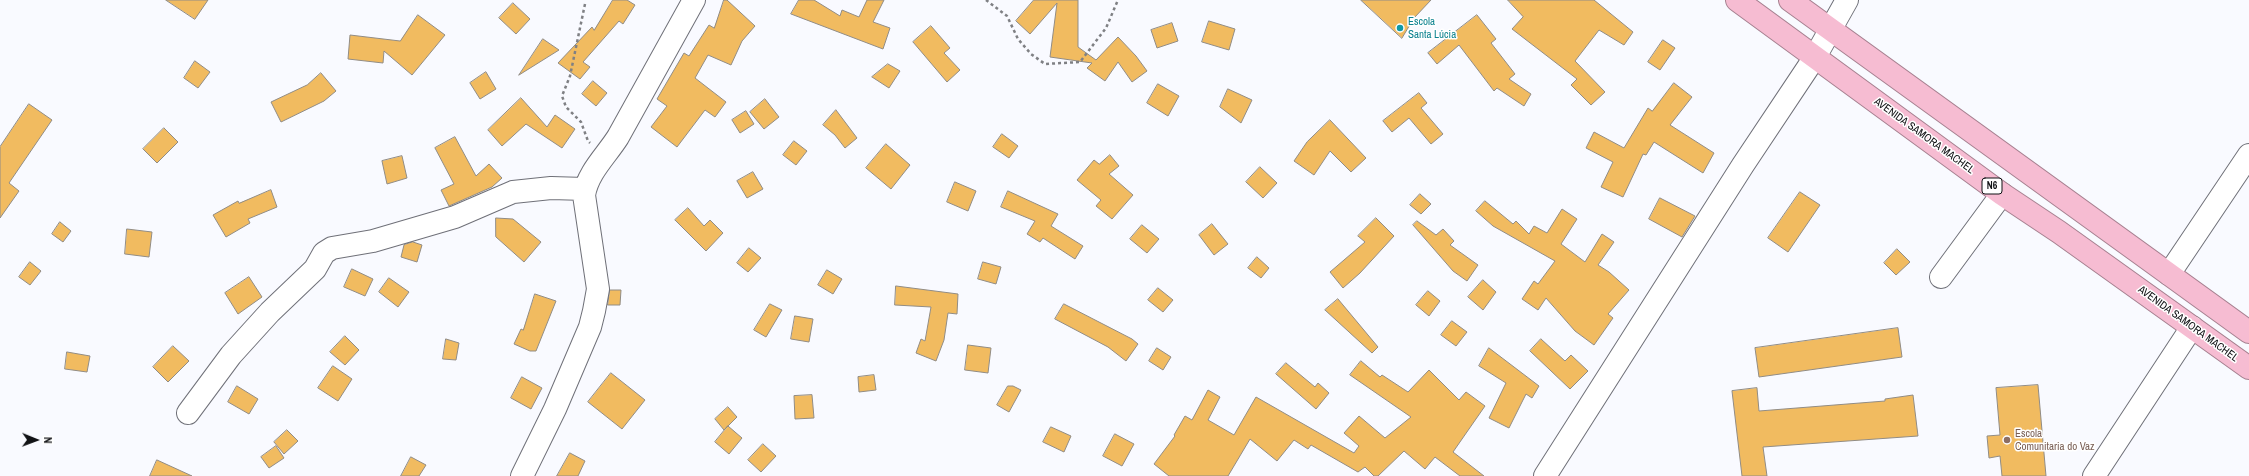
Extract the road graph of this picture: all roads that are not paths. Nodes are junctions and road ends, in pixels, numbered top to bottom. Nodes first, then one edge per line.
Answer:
1 (694, 0) edge
2 (1737, 0) edge
3 (1790, 0) edge
4 (1848, 0) edge
5 (1831, 31) junction
6 (1815, 56) junction
7 (2249, 155) edge
8 (585, 189) junction
9 (2002, 194) junction
10 (2169, 274) junction
11 (1941, 277) dead end
12 (2192, 327) junction
13 (2249, 332) edge
14 (2249, 368) edge
15 (188, 413) dead end
16 (522, 476) edge
17 (1545, 476) edge
18 (2094, 476) edge

1 - 8 street
2 - 6 highway, AVENIDA SAMORA MACHEL / N6
3 - 5 highway
4 - 5 street
5 - 6 street
5 - 10 highway
6 - 9 highway, AVENIDA SAMORA MACHEL / N6
6 - 17 street
7 - 10 street
8 - 15 street
8 - 16 street
9 - 11 street
9 - 12 highway, AVENIDA SAMORA MACHEL / N6
10 - 13 highway
12 - 14 highway, AVENIDA SAMORA MACHEL / N6
12 - 18 street

